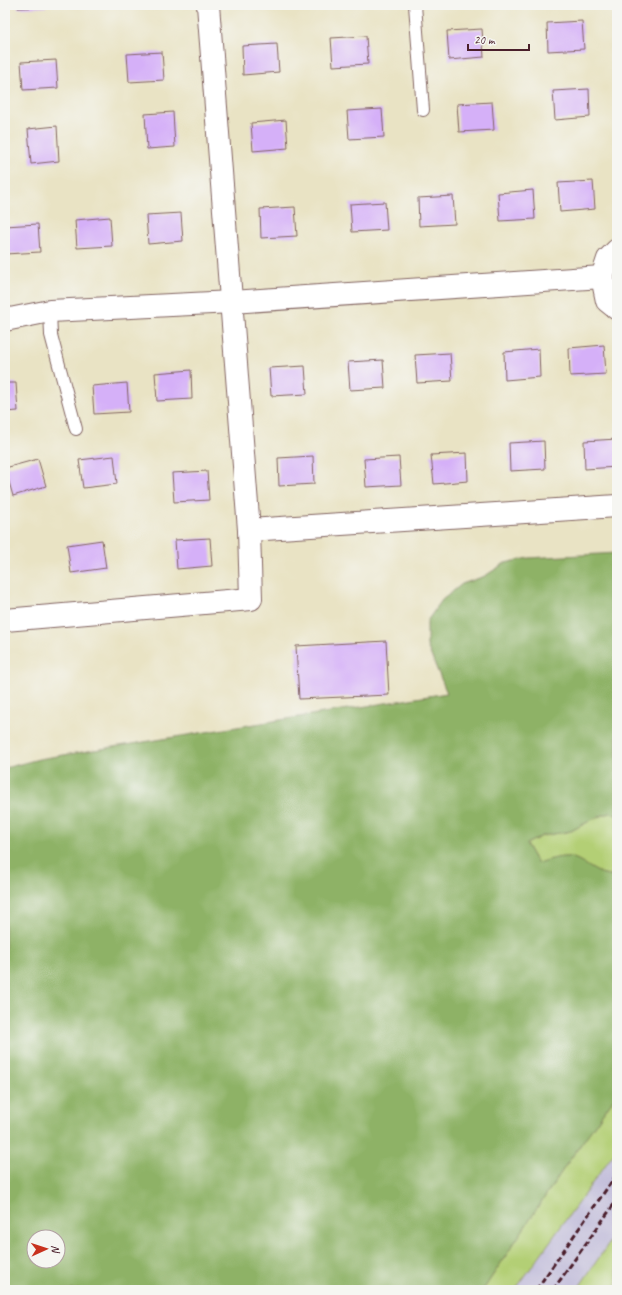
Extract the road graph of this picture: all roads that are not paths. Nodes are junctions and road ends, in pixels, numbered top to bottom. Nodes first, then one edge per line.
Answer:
1 (208, 5) edge
2 (415, 5) edge
3 (423, 110) dead end
4 (617, 250) edge
5 (602, 277) junction
6 (232, 302) junction
7 (617, 309) edge
8 (50, 311) junction
9 (5, 320) edge
10 (76, 429) dead end
11 (617, 506) edge
12 (249, 530) junction
13 (5, 620) edge

1 - 6 street
2 - 3 lane
4 - 5 street
5 - 6 street
5 - 7 street
6 - 8 street
6 - 12 street
8 - 9 street
8 - 10 lane
11 - 12 street
12 - 13 street

